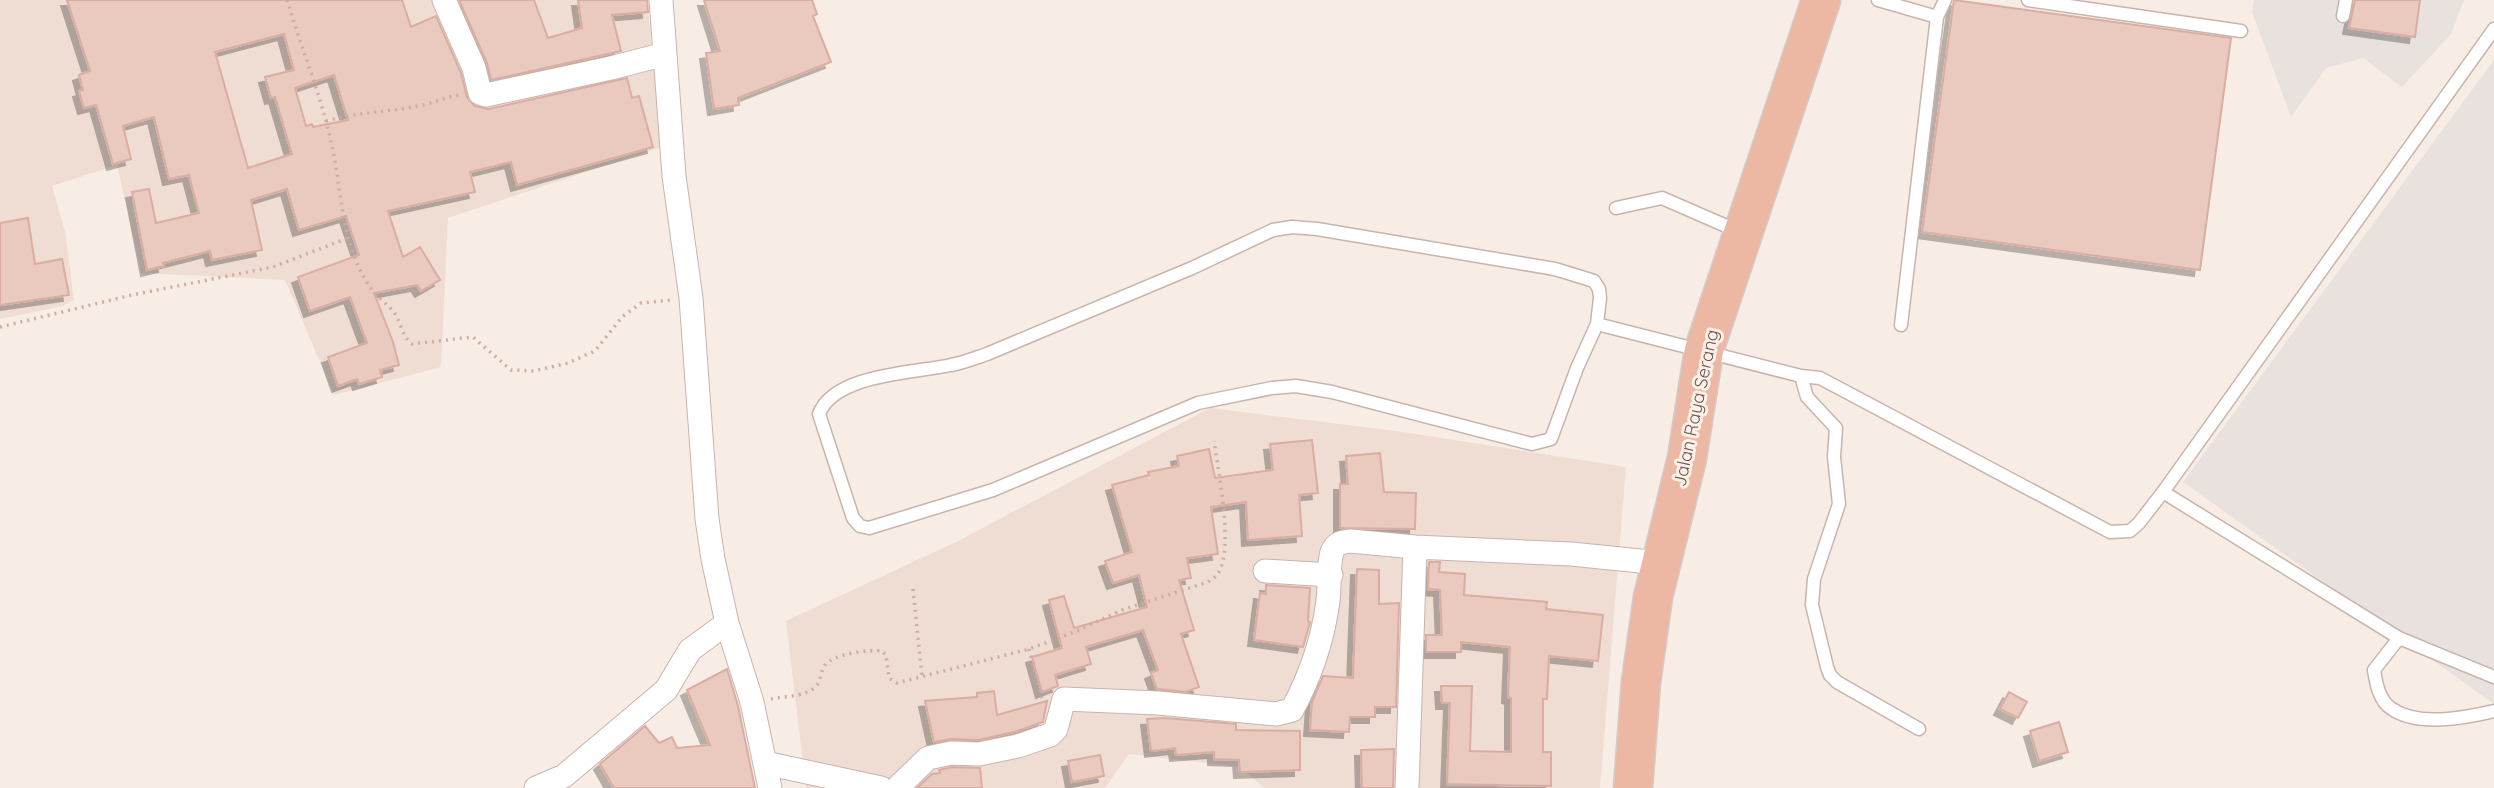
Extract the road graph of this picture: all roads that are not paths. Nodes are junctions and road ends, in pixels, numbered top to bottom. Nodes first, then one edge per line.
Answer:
1 (444, 0) edge
2 (1822, 0) edge
3 (1878, 0) edge
4 (1945, 0) edge
5 (2028, 0) edge
6 (2346, 0) edge
7 (664, 1) edge
8 (2343, 16) dead end
9 (1937, 17) junction
10 (2494, 29) edge
11 (2241, 31) dead end
12 (665, 54) junction
13 (1616, 208) dead end
14 (1743, 233) junction
15 (1597, 324) junction
16 (1901, 325) dead end
17 (1704, 350) junction
18 (1801, 376) junction
19 (2163, 492) junction
20 (1415, 547) junction
21 (1660, 563) junction
22 (1265, 571) dead end
23 (1331, 575) junction
24 (729, 631) junction
25 (2399, 638) junction
26 (2494, 677) edge
27 (2494, 711) edge
28 (1919, 729) dead end
29 (765, 764) junction
30 (536, 788) edge
31 (770, 788) edge
32 (881, 788) edge
33 (897, 788) edge
34 (1407, 788) edge
35 (1633, 788) edge

1 - 12 street
2 - 14 highway, Jalan Raya Serang
3 - 9 lane
4 - 9 lane
5 - 11 lane
6 - 8 lane
7 - 12 street
9 - 16 lane
10 - 19 lane
12 - 24 street
13 - 14 lane
14 - 17 highway, Jalan Raya Serang
15 - 15 lane
15 - 17 lane
17 - 18 lane
17 - 21 highway, Jalan Raya Serang
18 - 19 lane
18 - 28 lane
19 - 25 lane
20 - 21 street
20 - 23 street
20 - 34 street
21 - 35 highway, Jalan Raya Serang
22 - 23 street
23 - 33 street
24 - 29 street
24 - 30 street
25 - 26 lane
25 - 27 lane
29 - 31 street
29 - 32 street

